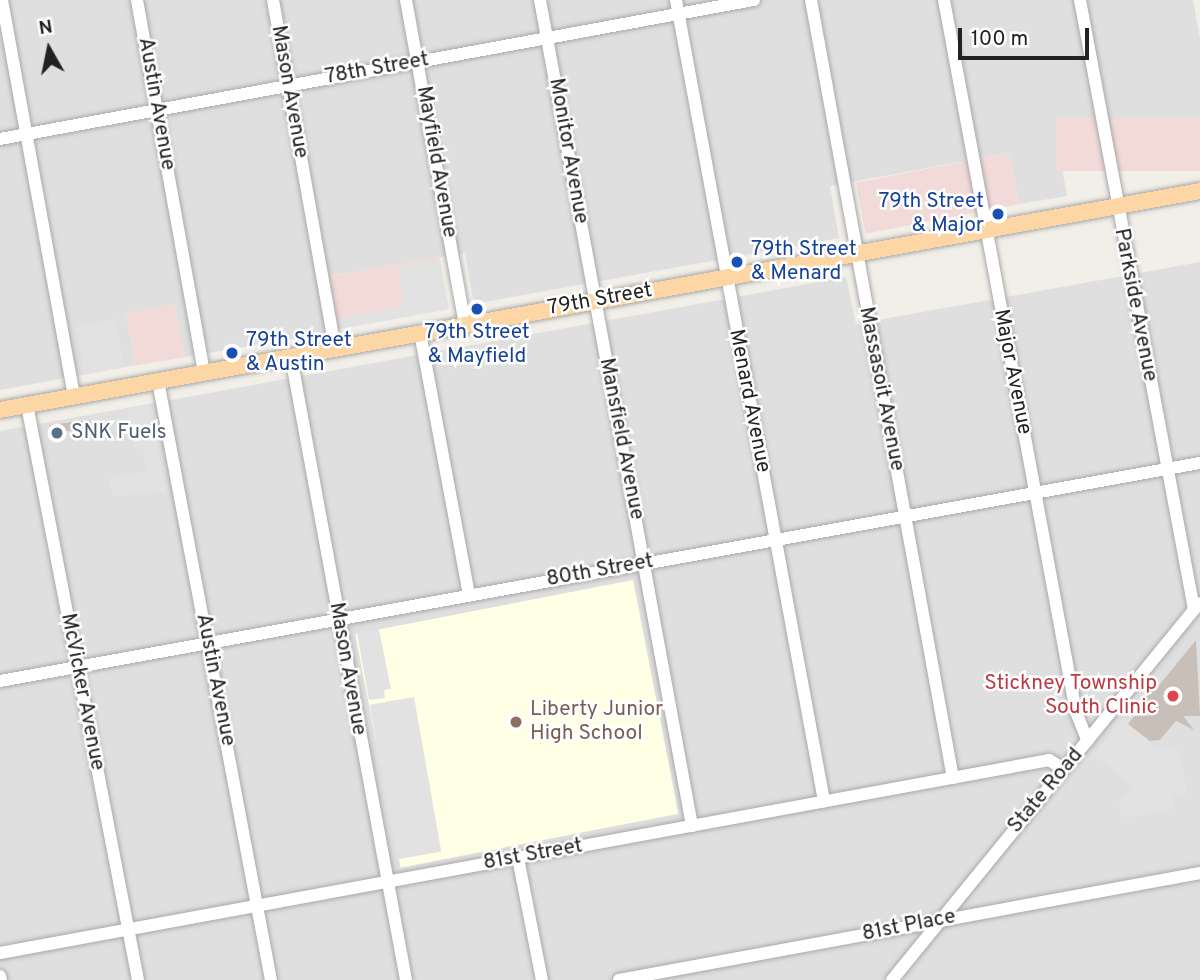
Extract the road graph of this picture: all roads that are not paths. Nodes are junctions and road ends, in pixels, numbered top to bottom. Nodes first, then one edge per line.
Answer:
1 (2, 0) edge
2 (137, 0) edge
3 (273, 0) edge
4 (406, 0) edge
5 (540, 0) edge
6 (676, 0) edge
7 (754, 0) edge
8 (811, 0) edge
9 (944, 0) edge
10 (1080, 0) edge
11 (679, 14) junction
12 (547, 38) junction
13 (417, 62) junction
14 (288, 86) junction
15 (157, 110) junction
16 (26, 134) junction
17 (0, 139) edge
18 (1200, 191) edge
19 (1116, 206) junction
20 (985, 230) junction
21 (856, 253) junction
22 (726, 277) junction
23 (595, 301) junction
24 (465, 325) junction
25 (420, 333) junction
26 (335, 349) junction
27 (291, 357) junction
28 (204, 373) junction
29 (158, 381) junction
30 (74, 396) junction
31 (27, 405) junction
32 (0, 410) edge
33 (1200, 463) edge
34 (1167, 469) junction
35 (1035, 492) junction
36 (905, 517) junction
37 (775, 541) junction
38 (643, 563) junction
39 (469, 595) junction
40 (1197, 606) edge
41 (338, 619) junction
42 (209, 643) junction
43 (77, 667) junction
44 (0, 681) edge
45 (1088, 741) junction
46 (1065, 769) junction
47 (953, 778) junction
48 (824, 802) junction
49 (692, 826) junction
50 (518, 858) junction
51 (1200, 873) edge
52 (388, 882) junction
53 (257, 906) junction
54 (939, 921) junction
55 (128, 929) junction
56 (0, 953) edge
57 (138, 980) edge
58 (271, 980) edge
59 (406, 980) edge
60 (542, 980) edge
61 (619, 980) edge
62 (891, 980) edge

1 - 16 street
2 - 15 street, Austin Avenue
3 - 14 street, Mason Avenue
4 - 13 street, Mayfield Avenue
5 - 12 street, Monitor Avenue
6 - 11 street, Menard Avenue
7 - 11 street, 78th Street
8 - 21 street, Massasoit Avenue
9 - 20 street, Major Avenue
10 - 19 street, Parkside Avenue
11 - 12 street, 78th Street
11 - 22 street, Menard Avenue
12 - 13 street, 78th Street
12 - 23 street, Monitor Avenue
13 - 14 street, 78th Street
13 - 24 street, Mayfield Avenue
14 - 15 street, 78th Street
14 - 26 street, Mason Avenue
15 - 16 street, 78th Street
15 - 28 street, Austin Avenue
16 - 17 street, 78th Street
16 - 30 street
18 - 19 main road, 79th Street
19 - 20 main road, 79th Street
19 - 34 street, Parkside Avenue
20 - 21 main road, 79th Street
20 - 35 street, Major Avenue
21 - 22 main road, 79th Street
21 - 36 street, Massasoit Avenue
22 - 23 main road, 79th Street
22 - 37 street, Menard Avenue
23 - 24 main road, 79th Street
23 - 38 street, Mansfield Avenue
24 - 25 main road, 79th Street
25 - 26 main road, 79th Street
25 - 39 street
26 - 27 main road, 79th Street
27 - 28 main road, 79th Street
27 - 41 street, Mason Avenue
28 - 29 main road, 79th Street
29 - 30 main road, 79th Street
29 - 42 street, Austin Avenue
30 - 31 main road, 79th Street
31 - 32 main road, 79th Street
31 - 43 street, McVicker Avenue
33 - 34 street, 80th Street
34 - 35 street, 80th Street
34 - 40 street, Parkside Avenue
35 - 36 street, 80th Street
35 - 45 street, Major Avenue
36 - 37 street, 80th Street
36 - 47 street, Massasoit Avenue
37 - 38 street, 80th Street
37 - 48 street, Menard Avenue
38 - 39 street, 80th Street
38 - 49 street, Mansfield Avenue
39 - 41 street, 80th Street
40 - 45 street, State Road
41 - 42 street, 80th Street
41 - 52 street, Mason Avenue
42 - 43 street, 80th Street
42 - 53 street, Austin Avenue
43 - 44 street, 80th Street
43 - 55 street, McVicker Avenue
45 - 46 street, State Road
46 - 47 street, 81st Street
46 - 54 street, State Road
47 - 48 street, 81st Street
48 - 49 street, 81st Street
49 - 50 street, 81st Street
50 - 52 street, 81st Street
50 - 60 street
51 - 54 street, 81st Place
52 - 53 street, 81st Street
52 - 59 street, Mason Avenue
53 - 55 street, 81st Street
53 - 58 street, Austin Avenue
54 - 61 street, 81st Place
54 - 62 street, State Road
55 - 56 street, 81st Street
55 - 57 street, McVicker Avenue

